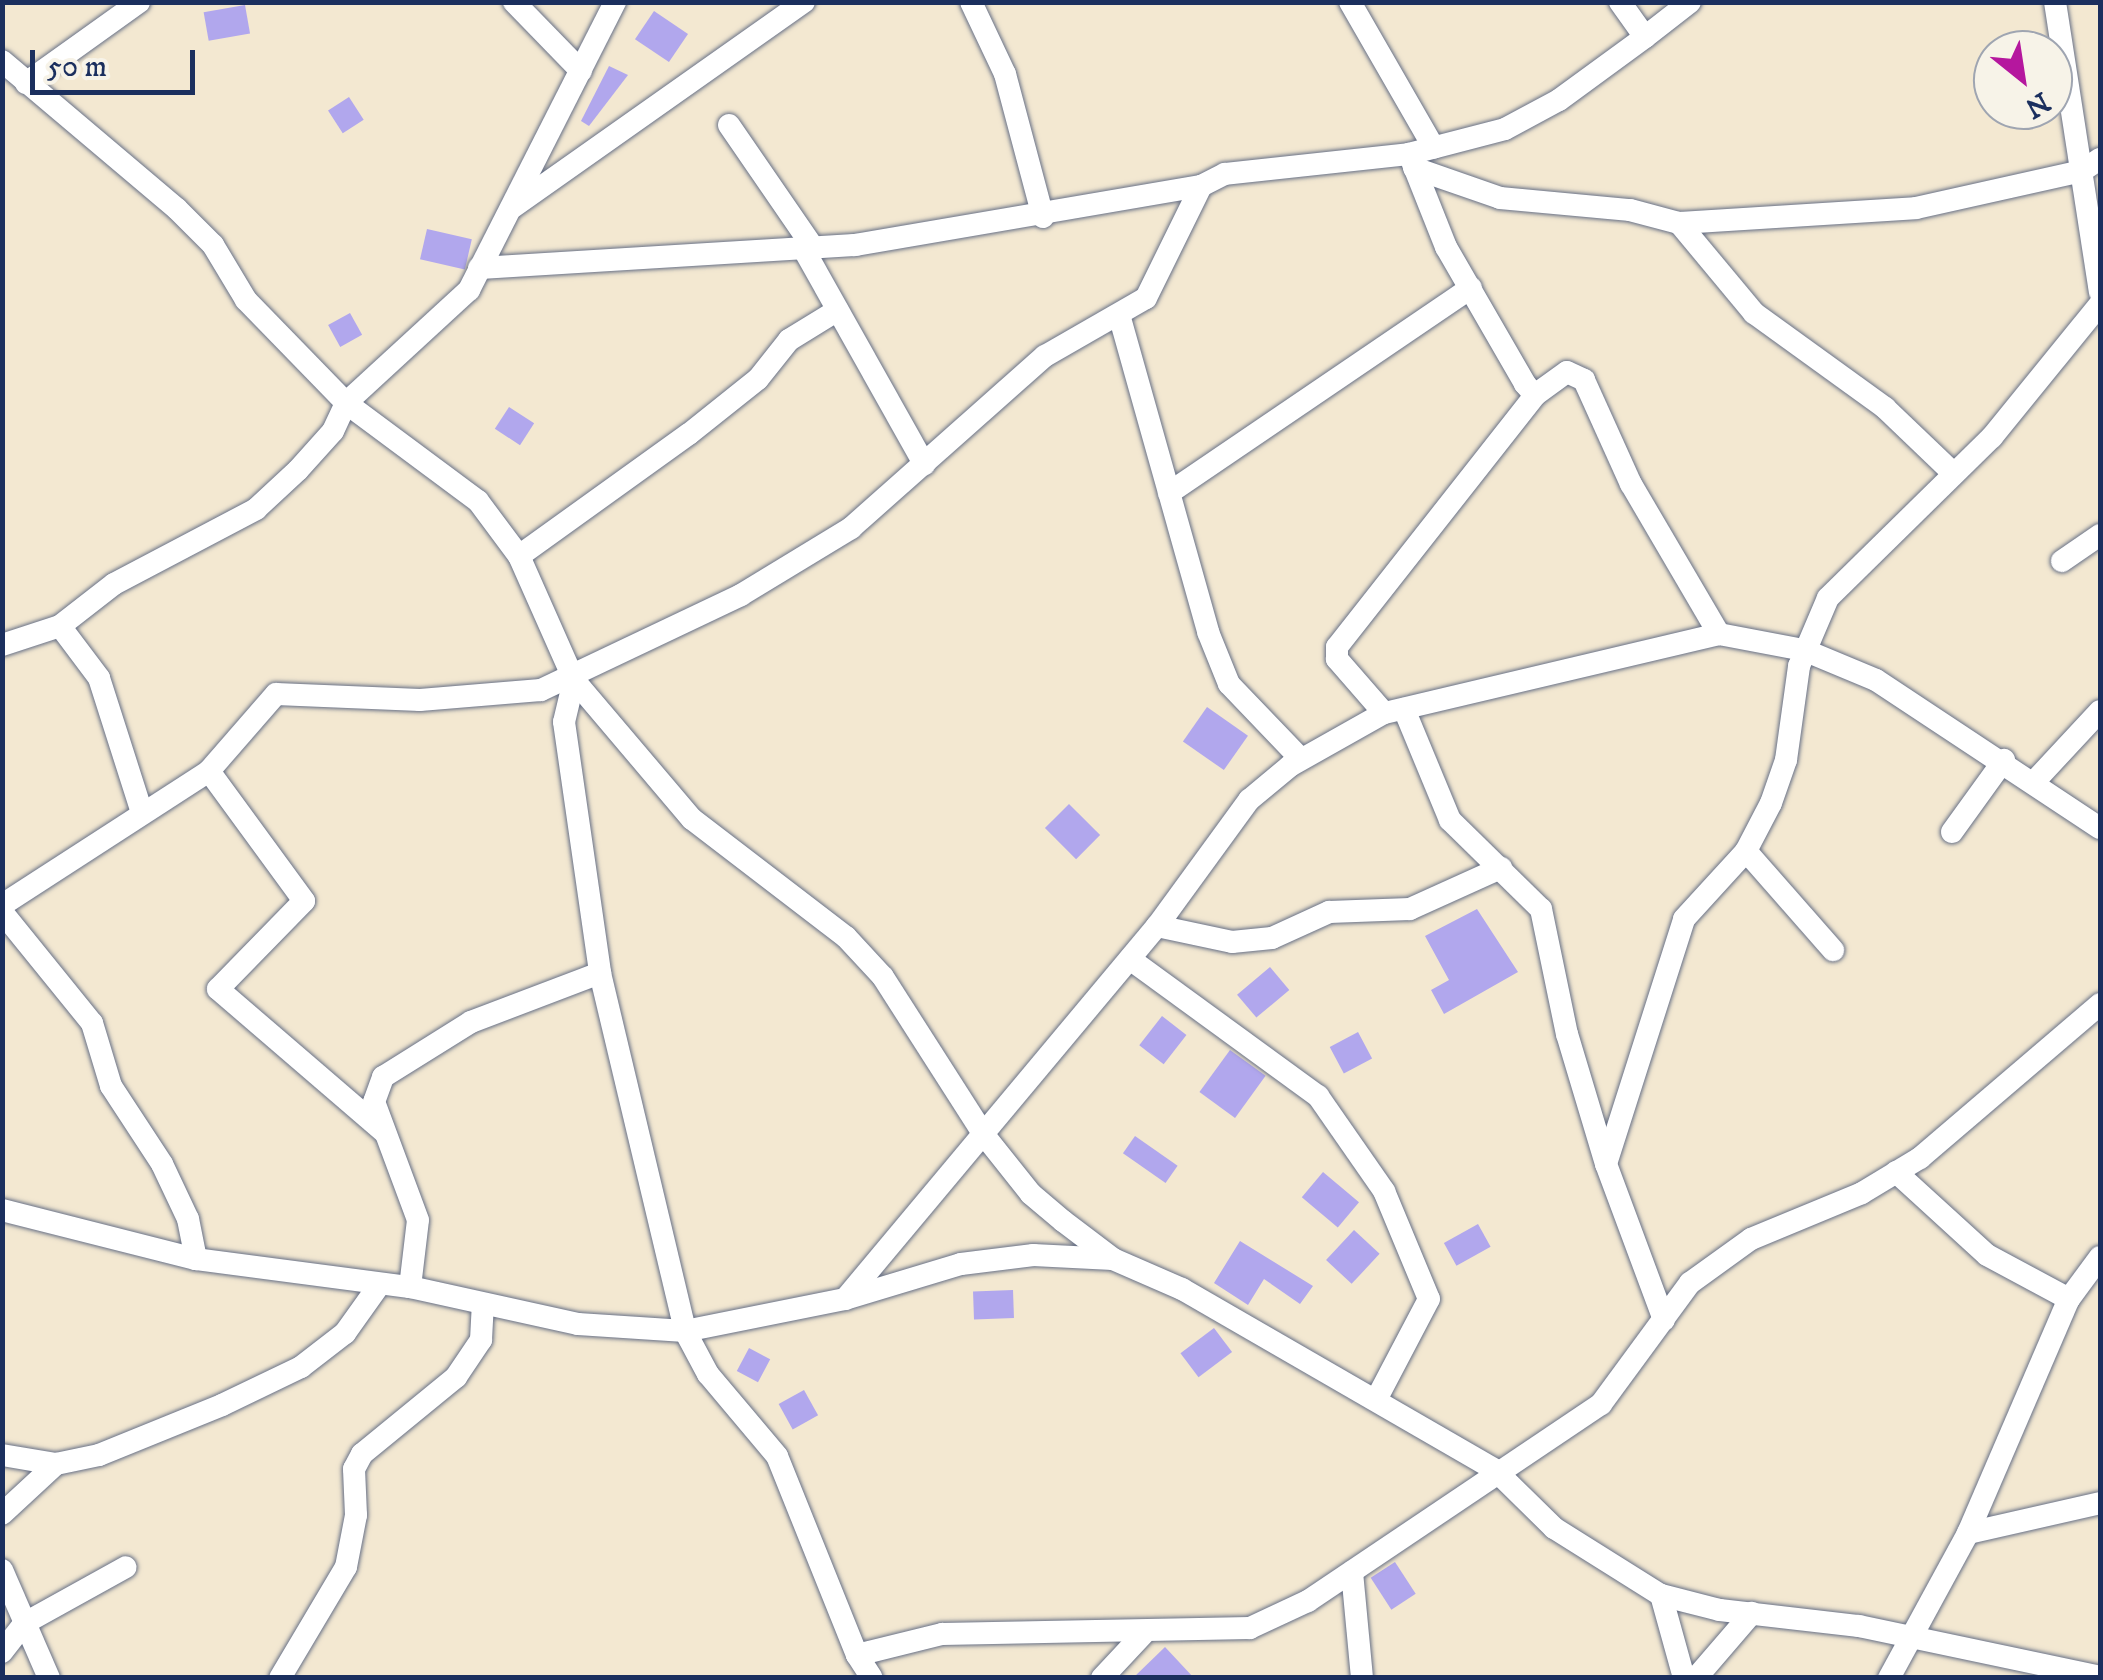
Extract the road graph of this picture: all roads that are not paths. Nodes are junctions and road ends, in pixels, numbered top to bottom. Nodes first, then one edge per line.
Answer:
1 (139, 2) edge
2 (514, 2) edge
3 (615, 2) edge
4 (804, 2) edge
5 (971, 2) edge
6 (1350, 2) edge
7 (1620, 2) edge
8 (1690, 2) edge
9 (2055, 2) edge
10 (1645, 37) junction
11 (2, 61) edge
12 (582, 70) junction
13 (26, 83) junction
14 (729, 124) dead end
15 (1434, 148) junction
16 (1412, 161) junction
17 (2091, 165) edge
18 (1201, 186) junction
19 (510, 208) junction
20 (1042, 217) junction
21 (1679, 224) junction
22 (808, 248) junction
23 (479, 268) junction
24 (1471, 288) junction
25 (2100, 292) edge
26 (2100, 304) edge
27 (838, 310) junction
28 (1120, 318) junction
29 (1535, 395) junction
30 (346, 402) junction
31 (924, 464) junction
32 (1954, 474) junction
33 (1169, 493) junction
34 (2100, 535) edge
35 (520, 556) junction
36 (2062, 561) dead end
37 (60, 626) junction
38 (1718, 634) junction
39 (2, 645) edge
40 (1804, 650) junction
41 (573, 678) junction
42 (1394, 711) junction
43 (2100, 711) edge
44 (1301, 759) junction
45 (2004, 760) junction
46 (209, 771) junction
47 (2034, 783) junction
48 (141, 810) junction
49 (2100, 828) edge
50 (1952, 832) dead end
51 (1746, 851) junction
52 (1501, 868) junction
53 (2, 908) edge
54 (1157, 926) junction
55 (1833, 950) dead end
56 (1130, 960) junction
57 (600, 973) junction
58 (2100, 1004) edge
59 (383, 1131) junction
60 (984, 1134) junction
61 (1606, 1164) junction
62 (1896, 1172) junction
63 (2, 1210) edge
64 (2100, 1257) edge
65 (196, 1259) junction
66 (1112, 1259) junction
67 (380, 1284) junction
68 (410, 1287) junction
69 (846, 1298) junction
70 (2068, 1299) junction
71 (483, 1304) junction
72 (1664, 1320) junction
73 (685, 1331) junction
74 (1376, 1400) junction
75 (2, 1455) edge
76 (56, 1464) junction
77 (1494, 1470) junction
78 (2100, 1503) edge
79 (2, 1514) edge
80 (1968, 1533) junction
81 (126, 1567) dead end
82 (2, 1570) edge
83 (1352, 1572) junction
84 (1661, 1595) junction
85 (1752, 1613) junction
86 (25, 1623) junction
87 (1146, 1630) junction
88 (1909, 1638) junction
89 (2, 1652) edge
90 (866, 1671) edge
91 (2100, 1677) edge
92 (49, 1678) edge
93 (280, 1678) edge
94 (1102, 1678) edge
95 (1362, 1678) edge
96 (1684, 1678) edge
97 (1696, 1678) edge
98 (1890, 1678) edge

1 - 13 street
2 - 12 street
3 - 12 street
4 - 19 street
5 - 20 street
6 - 15 street
7 - 10 street
8 - 10 street
9 - 17 street
10 - 15 street
11 - 13 street
12 - 19 street
13 - 30 street
14 - 22 street
15 - 16 street
16 - 18 street
16 - 21 street
16 - 24 street
17 - 21 street
17 - 25 street
18 - 20 street
18 - 28 street
19 - 23 street
20 - 22 street
21 - 32 street
22 - 23 street
22 - 27 street
23 - 30 street
24 - 29 street
24 - 33 street
26 - 32 street
27 - 31 street
27 - 35 street
28 - 31 street
28 - 33 street
29 - 38 street
29 - 42 street
30 - 35 street
30 - 37 street
31 - 41 street
32 - 40 street
33 - 44 street
34 - 36 street
35 - 41 street
37 - 39 street
37 - 48 street
38 - 40 street
38 - 42 street
40 - 45 street
40 - 51 street
41 - 46 street
41 - 57 street
41 - 60 street
42 - 44 street
42 - 52 street
43 - 47 street
44 - 54 street
45 - 47 street
45 - 50 street
46 - 48 street
46 - 59 street
47 - 49 street
48 - 53 street
51 - 55 street
51 - 61 street
52 - 54 street
52 - 61 street
53 - 65 street
54 - 56 street
56 - 60 street
56 - 74 street
57 - 59 street
57 - 73 street
58 - 62 street
59 - 68 street
60 - 66 street
60 - 69 street
61 - 72 street
62 - 70 street
62 - 72 street
63 - 65 street
64 - 70 street
65 - 67 street
66 - 69 street
66 - 74 street
67 - 68 street
67 - 76 street
68 - 71 street
69 - 73 street
70 - 80 street
71 - 73 street
71 - 93 street
72 - 77 street
73 - 90 street
74 - 77 street
75 - 76 street
76 - 79 street
77 - 83 street
77 - 84 street
78 - 80 street
80 - 88 street
81 - 86 street
82 - 86 street
83 - 87 street
83 - 95 street
84 - 85 street
84 - 96 street
85 - 88 street
85 - 97 street
86 - 89 street
86 - 92 street
87 - 90 street
87 - 94 street
88 - 91 street
88 - 98 street

